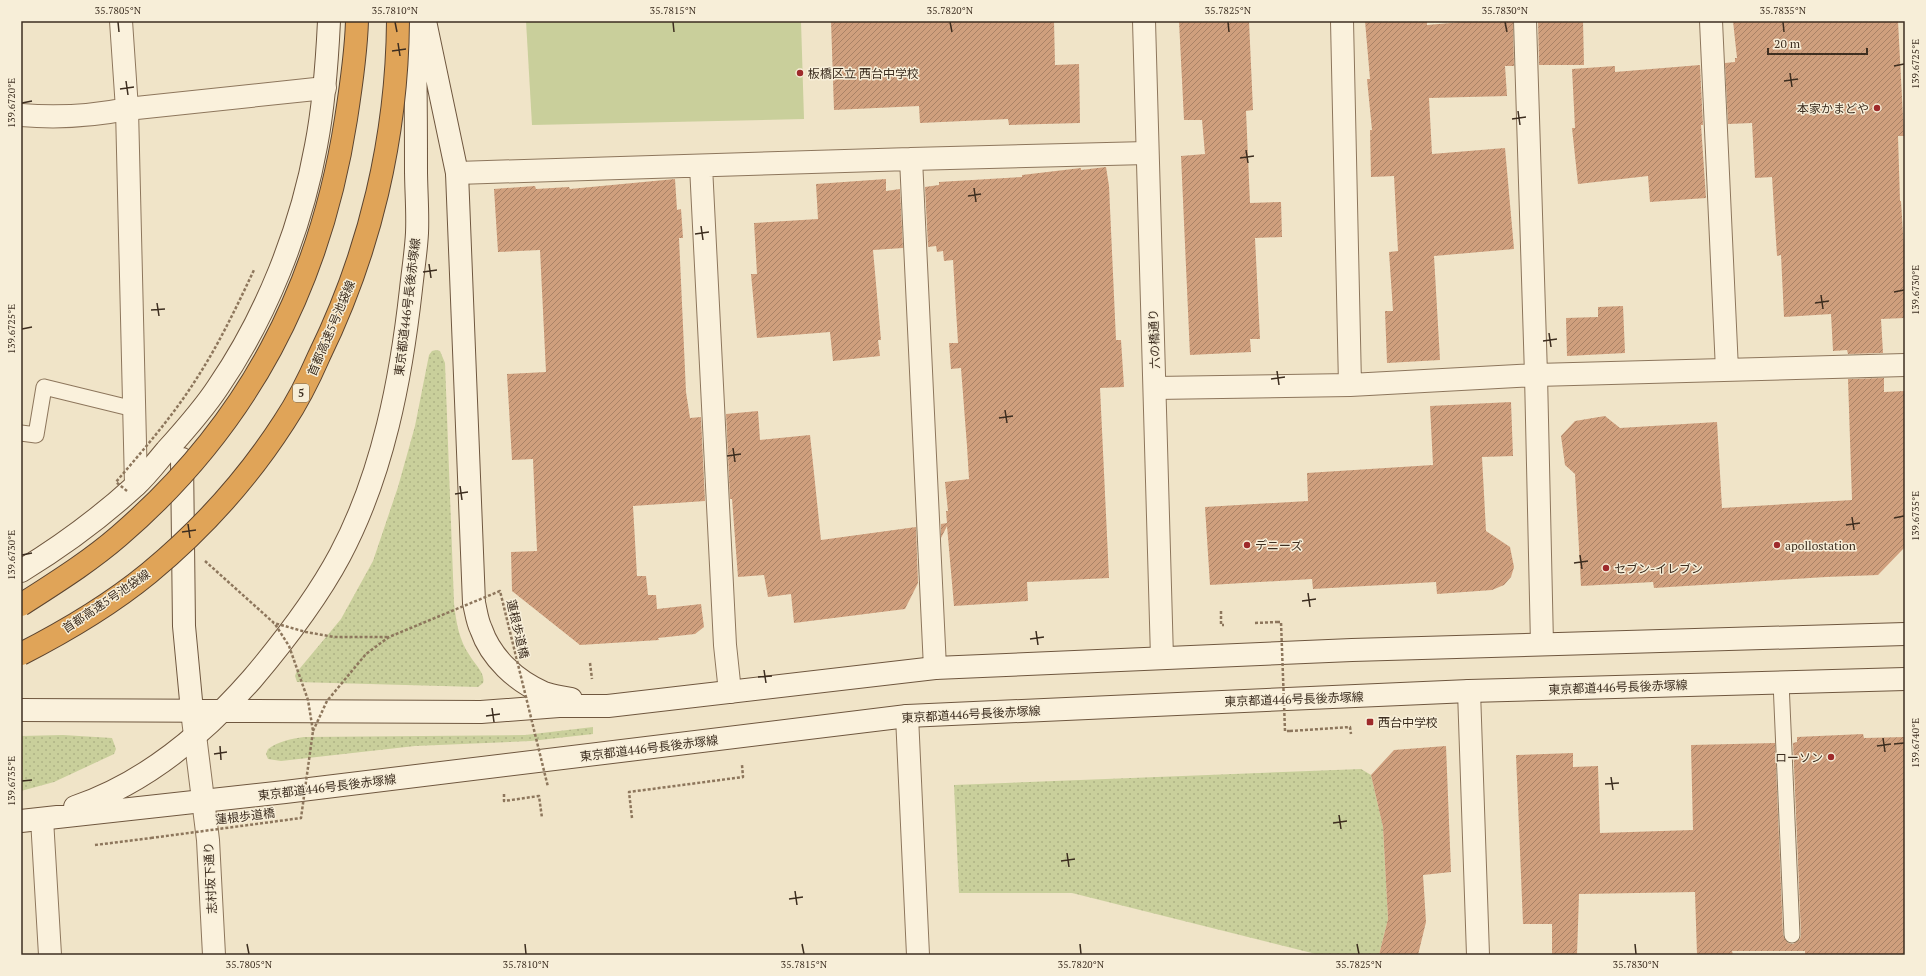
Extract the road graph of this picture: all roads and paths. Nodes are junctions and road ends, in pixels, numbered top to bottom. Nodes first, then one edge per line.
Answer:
1 (121, 21) edge
2 (329, 21) edge
3 (357, 21) edge
4 (398, 21) edge
5 (414, 21) edge
6 (425, 21) edge
7 (1144, 21) edge
8 (1342, 21) edge
9 (1525, 21) edge
10 (1711, 21) edge
11 (325, 88) junction
12 (127, 109) junction
13 (21, 115) edge
14 (1147, 153) junction
15 (911, 158) junction
16 (701, 166) junction
17 (457, 173) junction
18 (254, 270) dead end
19 (1905, 365) edge
20 (1727, 370) junction
21 (1536, 375) junction
22 (1350, 385) junction
23 (1155, 388) junction
24 (134, 409) junction
25 (21, 433) edge
26 (181, 434) junction
27 (127, 486) junction
28 (204, 560) dead end
29 (24, 567) edge
30 (21, 605) edge
31 (1221, 611) dead end
32 (1277, 622) dead end
33 (274, 623) junction
34 (1230, 625) dead end
35 (1905, 634) edge
36 (390, 636) junction
37 (1542, 644) junction
38 (21, 654) edge
39 (1162, 658) junction
40 (590, 663) dead end
41 (935, 668) junction
42 (585, 679) dead end
43 (1905, 679) edge
44 (1781, 682) junction
45 (1470, 691) junction
46 (730, 692) junction
47 (608, 706) junction
48 (21, 710) edge
49 (192, 711) junction
50 (224, 711) junction
51 (907, 716) junction
52 (313, 730) junction
53 (1351, 734) dead end
54 (194, 739) junction
55 (741, 763) dead end
56 (556, 786) dead end
57 (508, 800) dead end
58 (204, 802) junction
59 (542, 818) dead end
60 (632, 818) dead end
61 (31, 820) edge
62 (95, 845) dead end
63 (1792, 935) dead end
64 (50, 955) edge
65 (214, 955) edge
66 (918, 955) edge
67 (1478, 955) edge

1 - 12 main road
2 - 11 main road
3 - 30 highway, bridge
4 - 38 highway, 首都高速5号池袋線 / 5, bridge
5 - 50 main road, 東京都道446号長後赤塚線
6 - 17 main road
7 - 14 main road, 六の橋通り
8 - 22 main road
9 - 21 main road
10 - 20 main road
11 - 12 main road
11 - 26 main road
12 - 13 main road
12 - 24 main road
14 - 15 main road
14 - 23 main road, 六の橋通り
15 - 16 main road
15 - 41 main road
16 - 17 main road
16 - 46 main road
17 - 47 main road
18 - 27 path, bridge
19 - 20 main road
20 - 21 main road
21 - 22 main road
21 - 37 main road
22 - 23 main road
23 - 39 main road, 六の橋通り
24 - 25 lane
24 - 27 main road
26 - 27 main road
26 - 49 main road, 志村坂下通り
27 - 29 main road
28 - 33 path, 蓮根歩道橋, bridge
31 - 34 path
32 - 53 path, bridge
33 - 36 path, 蓮根歩道橋, bridge
33 - 52 path, 蓮根歩道橋, bridge
35 - 37 main road
36 - 52 path, 蓮根歩道橋, bridge
36 - 56 path, 蓮根歩道橋, bridge
37 - 39 main road
39 - 41 main road
40 - 42 path
41 - 46 main road
43 - 44 main road, 東京都道446号長後赤塚線
44 - 45 main road, 東京都道446号長後赤塚線
44 - 63 lane
45 - 51 main road, 東京都道446号長後赤塚線
45 - 67 main road
46 - 47 main road
47 - 50 main road
48 - 49 main road
49 - 50 main road
49 - 54 main road, 志村坂下通り
50 - 54 main road, 東京都道446号長後赤塚線
51 - 58 main road, 東京都道446号長後赤塚線
51 - 66 main road
52 - 62 path, 蓮根歩道橋, bridge
54 - 58 main road, 志村坂下通り
54 - 61 main road, 東京都道446号長後赤塚線
55 - 60 path
57 - 59 path
58 - 61 main road, 東京都道446号長後赤塚線
58 - 65 main road, 志村坂下通り
61 - 64 main road

